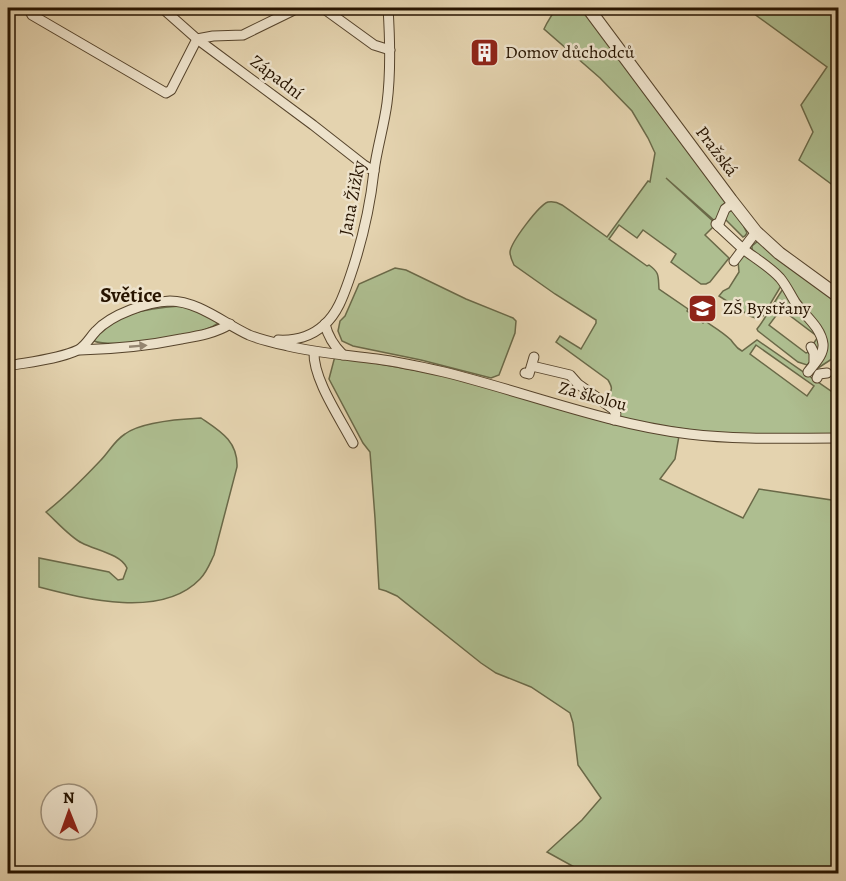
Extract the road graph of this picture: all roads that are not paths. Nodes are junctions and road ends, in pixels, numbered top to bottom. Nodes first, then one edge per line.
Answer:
1 (28, 8) edge
2 (162, 8) edge
3 (296, 8) edge
4 (323, 8) edge
5 (388, 8) edge
6 (588, 8) edge
7 (197, 39) junction
8 (390, 50) junction
9 (374, 171) junction
10 (733, 203) junction
11 (756, 232) junction
12 (743, 249) junction
13 (734, 261) dead end
14 (838, 296) edge
15 (230, 324) junction
16 (325, 324) junction
17 (267, 340) junction
18 (811, 347) dead end
19 (80, 350) junction
20 (314, 352) junction
21 (344, 355) junction
22 (814, 364) junction
23 (8, 366) edge
24 (808, 372) dead end
25 (525, 373) dead end
26 (827, 373) dead end
27 (817, 378) dead end
28 (614, 420) junction
29 (838, 438) edge
30 (353, 443) dead end

1 - 7 street
2 - 7 street, Západní
3 - 7 street
4 - 8 street
5 - 8 street, Jana Žižky
6 - 10 street, Pražská
7 - 9 street, Západní
8 - 9 street, Jana Žižky
9 - 16 street, Jana Žižky
10 - 11 street, Pražská
10 - 12 street
11 - 12 street
11 - 14 street, Pražská
12 - 13 street
12 - 22 street
15 - 17 street, Za školou
19 -> 15 street
15 - 19 street, Za školou
16 - 17 street, Jana Žižky
16 - 21 street
17 - 20 street, Za školou
18 - 22 street
19 - 23 street
20 - 21 street, Za školou
20 - 30 street
21 - 28 street, Za školou
22 - 24 street
25 - 28 street
26 - 27 street
28 - 29 street, Za školou

